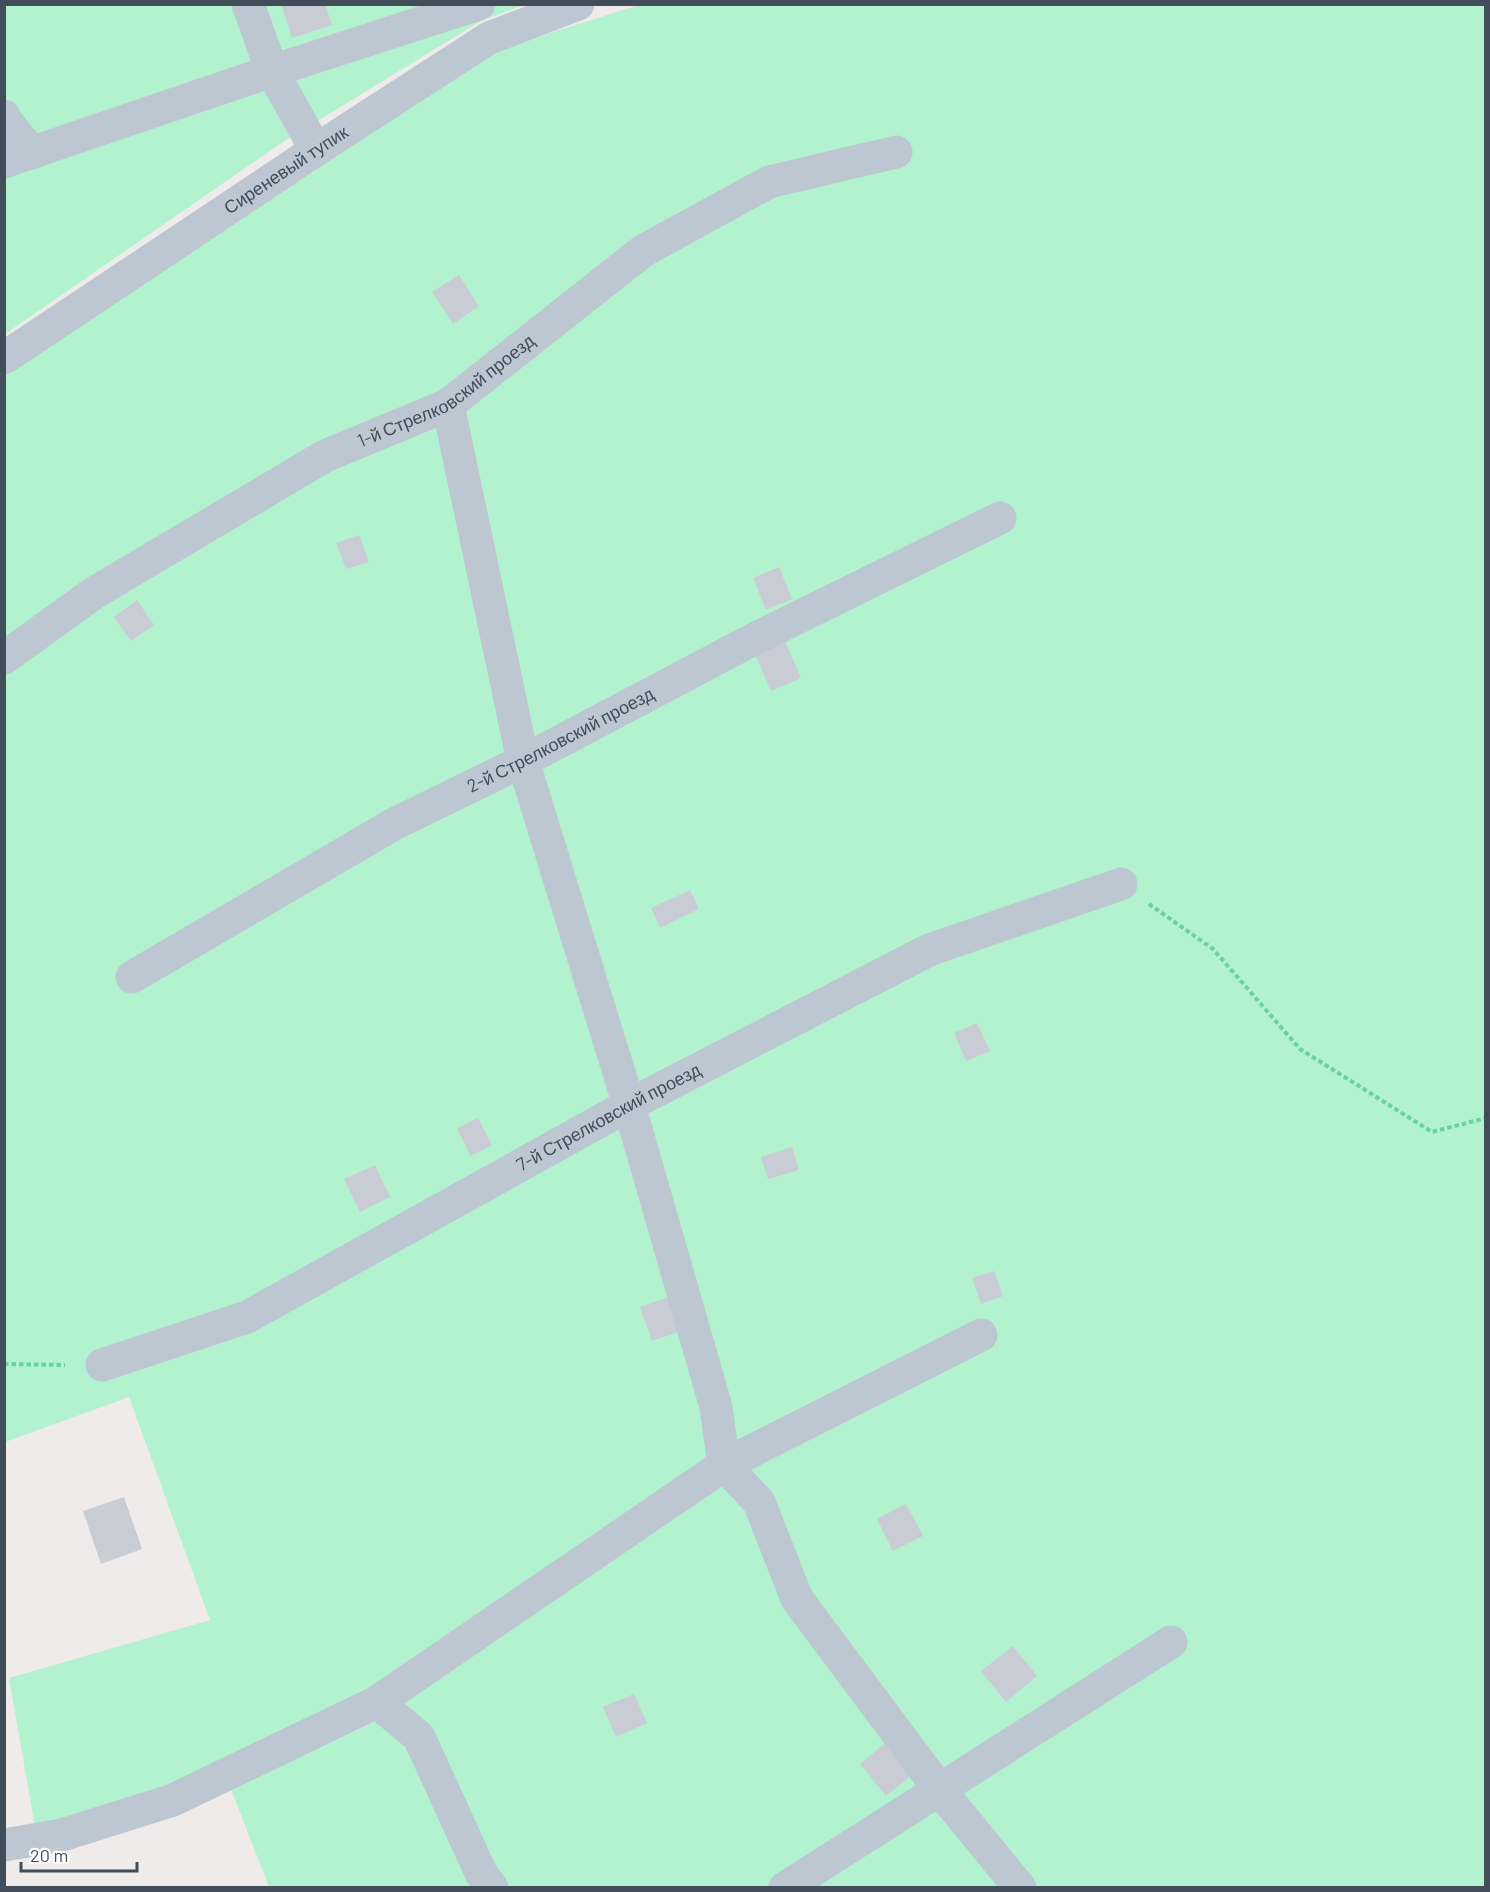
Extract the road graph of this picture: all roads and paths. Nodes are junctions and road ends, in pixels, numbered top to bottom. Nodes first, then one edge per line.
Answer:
1 (248, 4) edge
2 (479, 4) edge
3 (578, 4) edge
4 (272, 71) junction
5 (4, 116) edge
6 (316, 150) junction
7 (896, 152) dead end
8 (18, 158) edge
9 (4, 358) edge
10 (448, 405) junction
11 (1000, 518) dead end
12 (4, 657) edge
13 (522, 760) junction
14 (1121, 884) joint
15 (132, 977) dead end
16 (629, 1105) junction
17 (1485, 1118) edge
18 (981, 1335) dead end
19 (4, 1364) edge
20 (102, 1365) joint
21 (724, 1465) junction
22 (1171, 1642) dead end
23 (377, 1702) junction
24 (939, 1789) junction
25 (4, 1845) edge
26 (492, 1887) edge
27 (785, 1887) edge
28 (1020, 1887) edge

1 - 4 street
2 - 4 street
3 - 6 street, Сиреневый тупик
4 - 6 street
4 - 8 street
5 - 8 street
6 - 9 street, Сиреневый тупик
7 - 10 street, 1-й Стрелковский проезд
10 - 12 street, 1-й Стрелковский проезд
10 - 13 street
11 - 13 street, 2-й Стрелковский проезд
13 - 15 street, 2-й Стрелковский проезд
13 - 16 street
14 - 16 street, 7-й Стрелковский проезд
14 - 17 path
16 - 20 street, 7-й Стрелковский проезд
16 - 21 street
18 - 21 street
19 - 20 path
21 - 23 street
21 - 24 street
22 - 24 street
23 - 25 street
23 - 26 street
24 - 27 street
24 - 28 street

